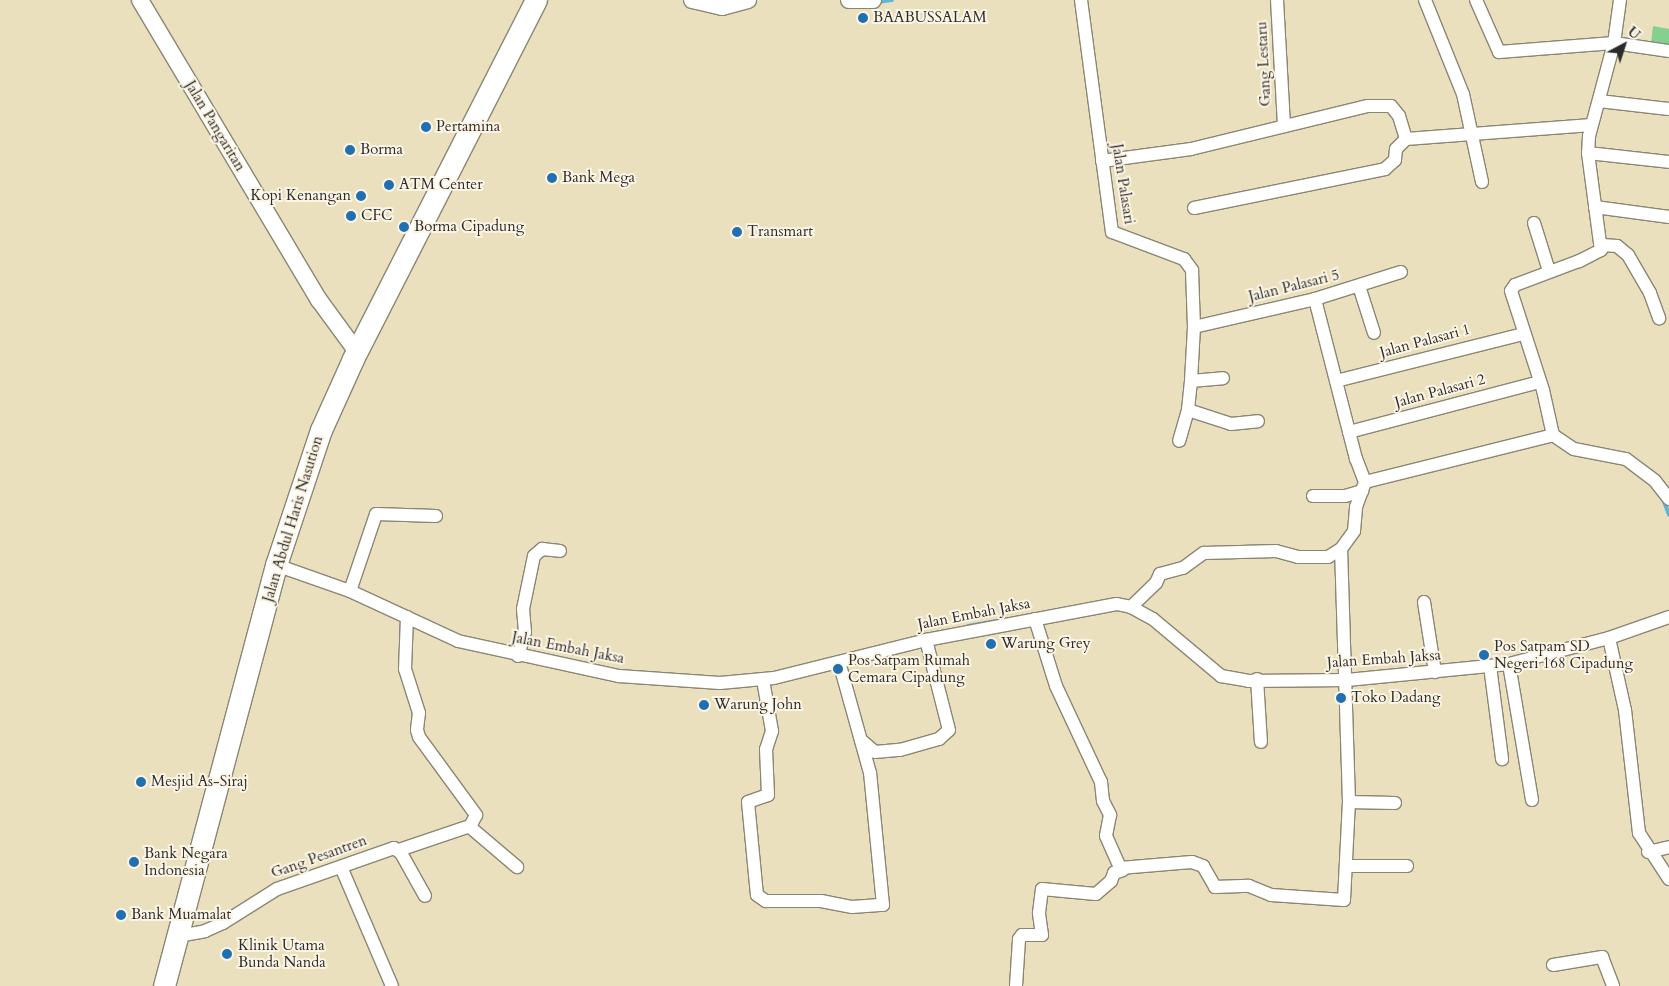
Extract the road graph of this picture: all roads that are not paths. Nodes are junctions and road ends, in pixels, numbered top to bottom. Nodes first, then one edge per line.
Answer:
1 (140, 0) edge
2 (536, 0) edge
3 (748, 0) edge
4 (849, 0) edge
5 (873, 0) edge
6 (1080, 0) edge
7 (1277, 0) edge
8 (1425, 0) edge
9 (1476, 0) edge
10 (1620, 0) edge
11 (696, 1) edge
12 (1614, 43) junction
13 (1669, 52) edge
14 (1599, 100) junction
15 (1669, 109) edge
16 (1591, 125) junction
17 (1284, 126) junction
18 (1472, 133) junction
19 (1406, 139) junction
20 (1588, 153) junction
21 (1102, 161) junction
22 (1669, 162) edge
23 (1482, 182) dead end
24 (1596, 207) junction
25 (1194, 208) dead end
26 (1669, 218) edge
27 (1534, 223) dead end
28 (1602, 245) junction
29 (1549, 271) junction
30 (1400, 272) dead end
31 (1359, 286) junction
32 (1315, 299) junction
33 (1659, 318) dead end
34 (1194, 327) junction
35 (1374, 333) dead end
36 (1523, 334) junction
37 (357, 352) junction
38 (1222, 378) dead end
39 (1191, 381) junction
40 (1336, 382) junction
41 (1540, 382) junction
42 (1188, 410) junction
43 (1258, 421) dead end
44 (1349, 432) junction
45 (1553, 435) junction
46 (1179, 441) dead end
47 (1363, 487) junction
48 (1313, 496) dead end
49 (1669, 499) edge
50 (436, 516) dead end
51 (1341, 548) junction
52 (560, 551) dead end
53 (276, 565) junction
54 (350, 592) junction
55 (1424, 602) dead end
56 (1131, 607) junction
57 (407, 616) junction
58 (1669, 616) edge
59 (1035, 619) junction
60 (1609, 638) junction
61 (926, 640) junction
62 (518, 656) junction
63 (839, 662) junction
64 (1509, 664) junction
65 (1490, 666) junction
66 (1435, 672) junction
67 (1257, 679) junction
68 (763, 680) junction
69 (1347, 680) junction
70 (861, 740) junction
71 (1261, 742) dead end
72 (1502, 760) dead end
73 (1532, 800) dead end
74 (1349, 802) junction
75 (1395, 803) dead end
76 (470, 826) junction
77 (1669, 847) edge
78 (399, 850) junction
79 (1648, 852) junction
80 (1347, 866) junction
81 (1407, 866) dead end
82 (341, 867) junction
83 (517, 867) dead end
84 (1122, 870) junction
85 (1669, 879) edge
86 (425, 896) dead end
87 (178, 936) junction
88 (1553, 965) dead end
89 (164, 986) edge
90 (392, 986) edge
91 (1016, 986) edge
92 (1613, 986) edge

1 - 37 street, Jalan Pangaritan
2 - 37 highway, Jalan Abdul Haris Nasution
3 - 11 street
4 - 5 street
6 - 21 street, Jalan Palasari
7 - 17 street, Gang Lestaru
8 - 18 street
9 - 12 street
10 - 12 street
12 - 13 street
12 - 14 street
14 - 15 street
14 - 16 street
16 - 18 street
16 - 20 street
17 - 19 street
17 - 21 street
18 - 19 street
18 - 23 street
19 - 25 street
20 - 22 street
20 - 24 street
21 - 34 street, Jalan Palasari
24 - 26 street
24 - 28 street
27 - 29 street
28 - 29 street
28 - 33 street
29 - 36 street
30 - 31 street, Jalan Palasari 5
31 - 32 street, Jalan Palasari 5
31 - 35 street
32 - 34 street, Jalan Palasari 5
32 - 40 street
34 - 39 street, Jalan Palasari
36 - 40 street, Jalan Palasari 1
36 - 41 street
37 - 53 highway, Jalan Abdul Haris Nasution
38 - 39 street
39 - 42 street, Jalan Palasari
40 - 44 street
41 - 44 street, Jalan Palasari 2
41 - 45 street
42 - 43 street
42 - 46 street, Jalan Palasari
44 - 47 street
45 - 47 street
45 - 49 street
47 - 48 street
47 - 51 street
50 - 54 street
51 - 56 street
51 - 69 street
52 - 62 street
53 - 54 street, Jalan Embah Jaksa
53 - 87 highway, Jalan Abdul Haris Nasution
54 - 57 street, Jalan Embah Jaksa
55 - 66 street
56 - 59 street, Jalan Embah Jaksa
56 - 67 street, Jalan Embah Jaksa
57 - 62 street, Jalan Embah Jaksa
57 - 76 street
58 - 60 street, Jalan Embah Jaksa
59 - 61 street, Jalan Embah Jaksa
59 - 84 street
60 - 64 street, Jalan Embah Jaksa
60 - 79 street
61 - 63 street, Jalan Embah Jaksa
61 - 70 street
62 - 68 street, Jalan Embah Jaksa
63 - 68 street, Jalan Embah Jaksa
63 - 70 street
64 - 65 street, Jalan Embah Jaksa
64 - 73 street
65 - 66 street, Jalan Embah Jaksa
65 - 72 street
66 - 69 street, Jalan Embah Jaksa
67 - 69 street, Jalan Embah Jaksa
67 - 71 street
68 - 70 street
69 - 74 street
74 - 75 street
74 - 80 street
76 - 78 street, Gang Pesantren
76 - 83 street
77 - 79 street
78 - 82 street, Gang Pesantren
78 - 86 street
79 - 85 street
80 - 81 street
80 - 84 street
82 - 87 street, Gang Pesantren
82 - 90 street
84 - 91 street
87 - 89 highway, Jalan Abdul Haris Nasution
88 - 92 street

